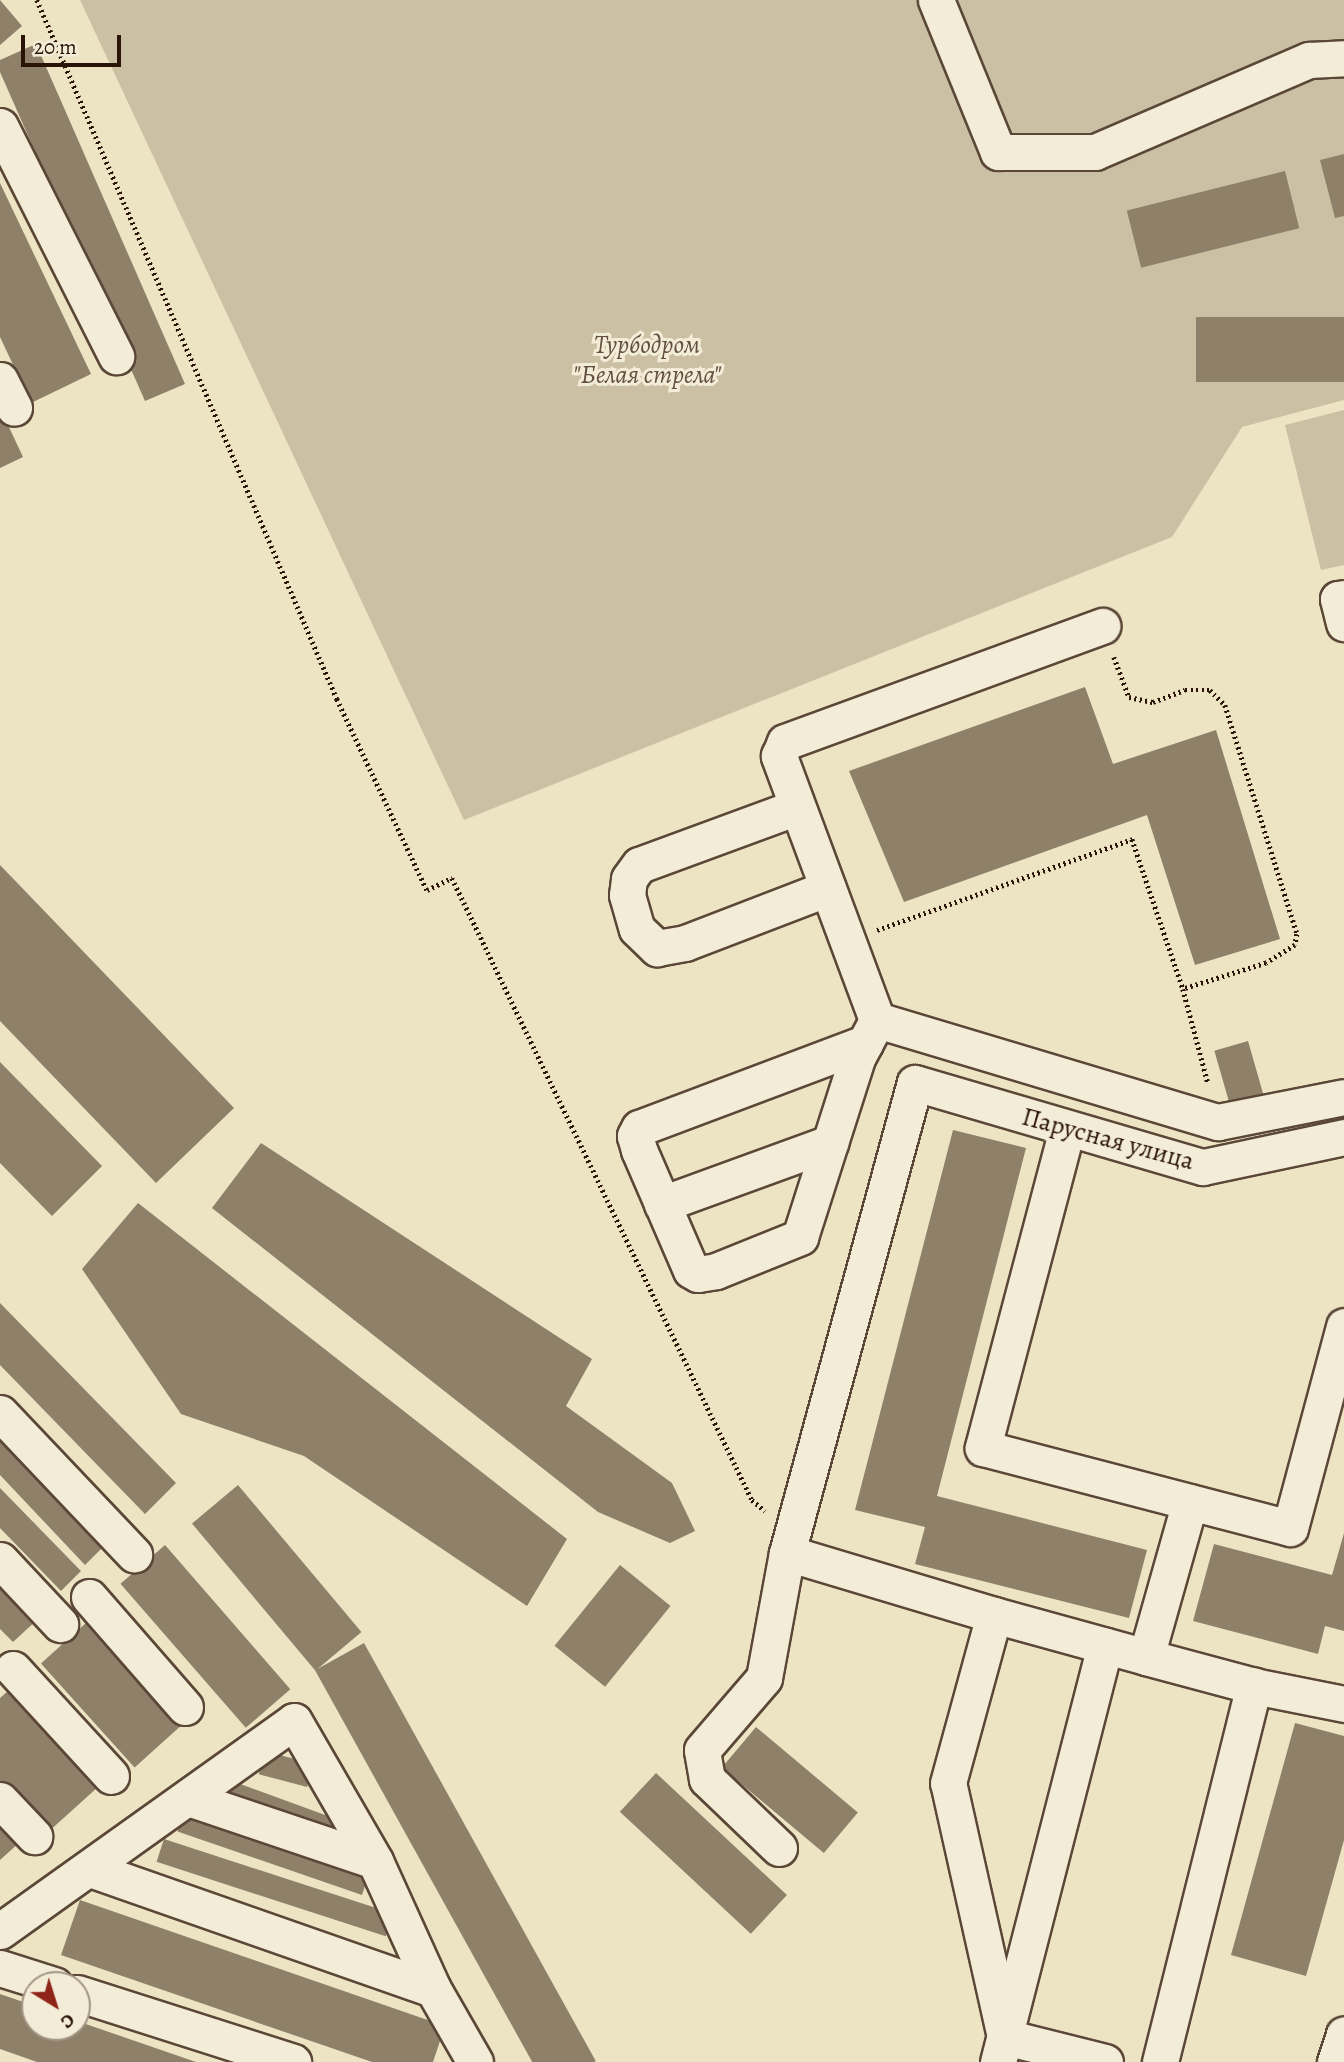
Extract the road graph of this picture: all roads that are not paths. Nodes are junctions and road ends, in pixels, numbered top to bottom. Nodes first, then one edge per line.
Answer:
1 (936, 0) edge
2 (1344, 58) edge
3 (0, 126) edge
4 (116, 356) dead end
5 (1344, 598) edge
6 (1344, 623) edge
7 (1102, 626) road end
8 (797, 807) junction
9 (828, 888) junction
10 (871, 1032) junction
11 (1344, 1097) edge
12 (1068, 1129) junction
13 (1344, 1137) edge
14 (830, 1143) junction
15 (662, 1204) junction
16 (1344, 1326) edge
17 (0, 1413) edge
18 (1190, 1502) junction
19 (790, 1540) junction
20 (134, 1554) dead end
21 (0, 1560) edge
22 (89, 1597) dead end
23 (993, 1615) junction
24 (60, 1624) dead end
25 (1105, 1646) junction
26 (1146, 1657) junction
27 (13, 1670) dead end
28 (1254, 1686) junction
29 (1344, 1704) edge
30 (185, 1707) dead end
31 (111, 1776) dead end
32 (188, 1798) junction
33 (0, 1800) edge
34 (34, 1836) dead end
35 (779, 1848) dead end
36 (375, 1861) junction
37 (90, 1868) junction
38 (0, 1931) edge
39 (0, 1968) edge
40 (21, 1975) edge
41 (433, 1989) junction
42 (91, 1997) edge
43 (1344, 2034) edge
44 (1002, 2050) edge
45 (293, 2062) edge
46 (475, 2062) edge
47 (1105, 2062) edge
48 (1160, 2062) edge
49 (1335, 2062) edge

1 - 2 street
3 - 4 street
5 - 6 street
7 - 8 street
8 - 9 street
8 - 9 street
9 - 10 street
10 - 11 street
10 - 14 street
10 - 15 street
12 - 13 street, Парусная улица
12 - 18 street
12 - 19 street, Парусная улица
14 - 15 street
14 - 15 street
16 - 18 street
17 - 20 street
18 - 26 street
19 - 23 street
19 - 35 street
21 - 24 street
22 - 30 street
23 - 25 street
23 - 44 street
25 - 26 street
25 - 44 street
26 - 28 street
27 - 31 street
28 - 29 street
28 - 48 street
32 - 36 street
32 - 36 street
32 - 37 street
33 - 34 street
36 - 41 street
37 - 38 street
37 - 41 street
39 - 40 street
41 - 46 street
42 - 45 street
43 - 49 street
44 - 47 street

